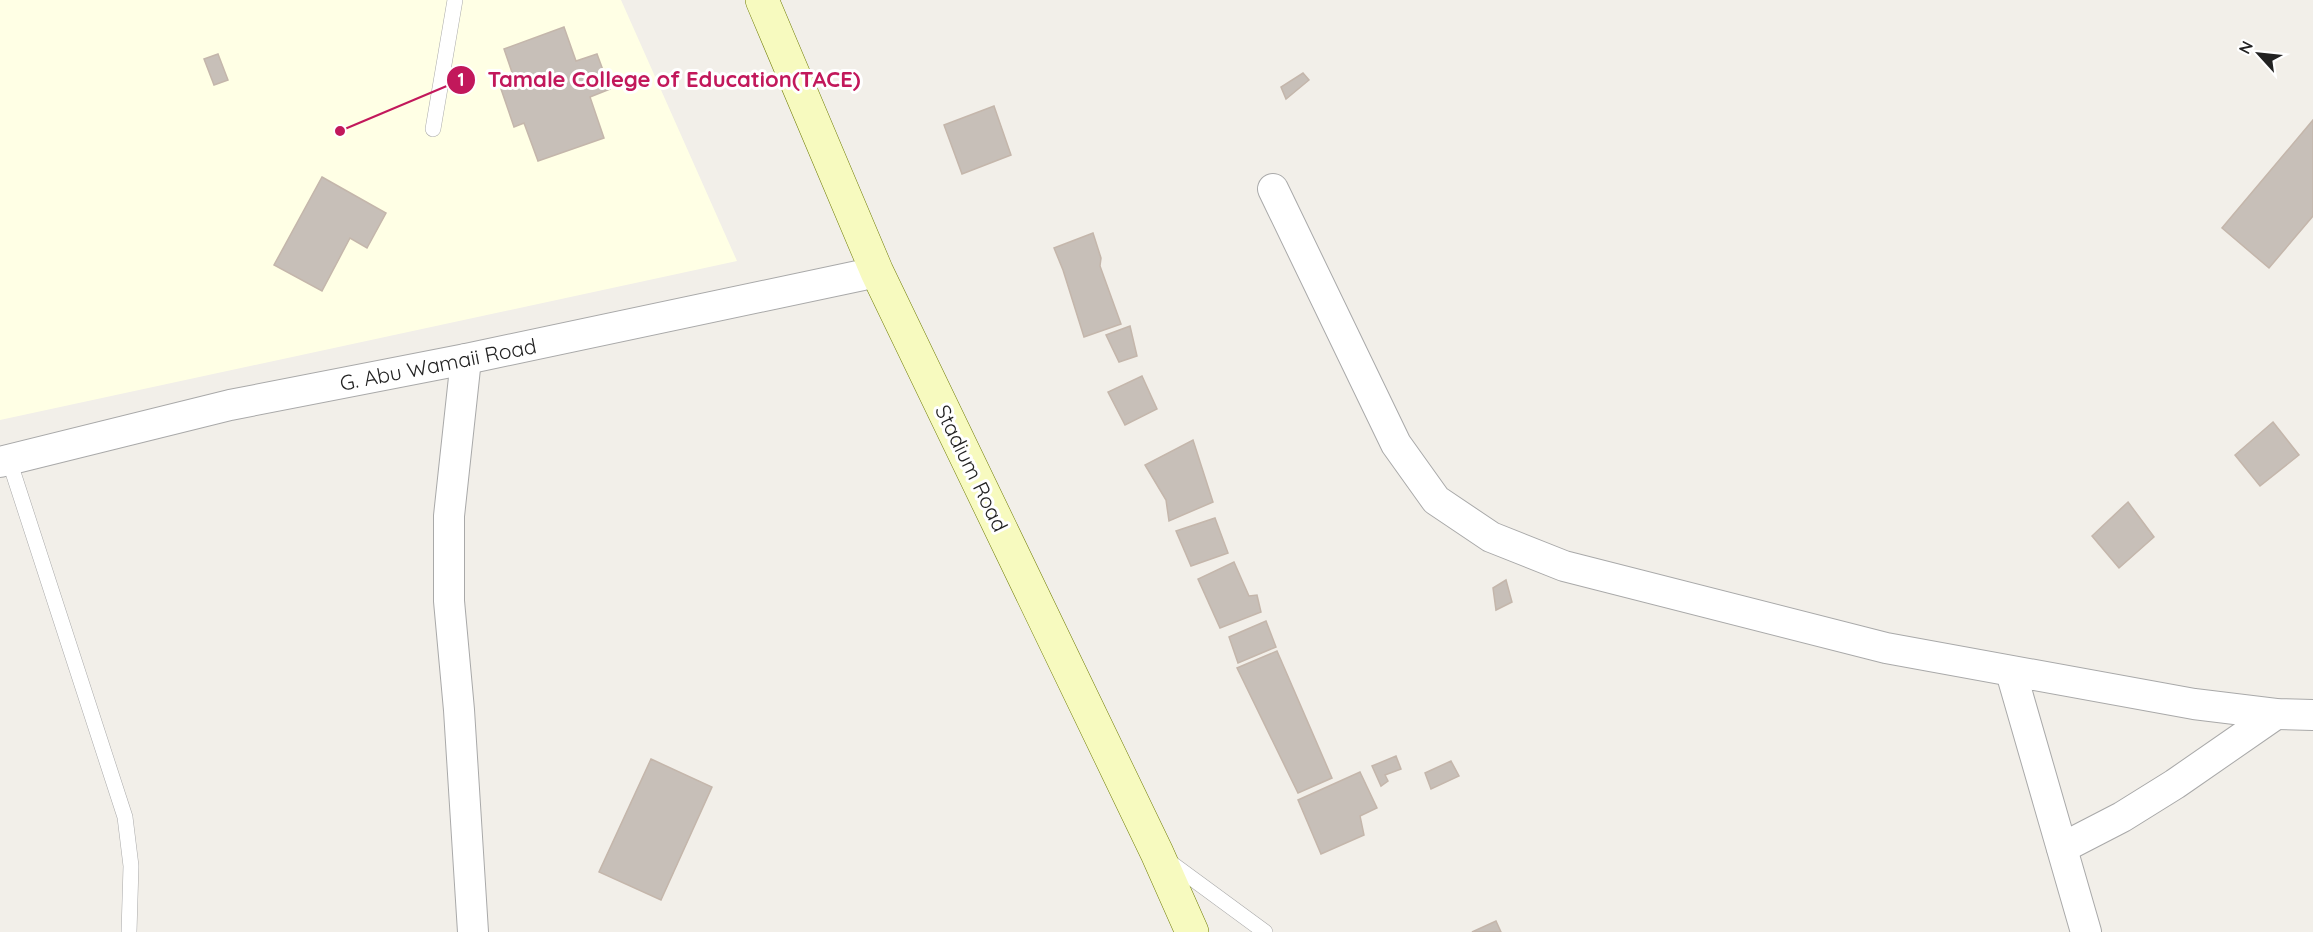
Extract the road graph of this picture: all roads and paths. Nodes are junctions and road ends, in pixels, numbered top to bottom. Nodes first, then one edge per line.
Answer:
1 (455, 0) edge
2 (762, 0) edge
3 (433, 129) dead end
4 (1273, 189) dead end
5 (877, 272) junction
6 (466, 359) junction
7 (4, 461) edge
8 (2011, 672) junction
9 (2276, 714) junction
10 (2313, 715) edge
11 (2062, 849) junction
12 (1157, 853) junction
13 (129, 932) edge
14 (472, 932) edge
15 (1192, 932) edge
16 (1265, 932) edge
17 (2086, 932) edge

1 - 3 lane
2 - 5 main road, Stadium Road
4 - 8 street
5 - 6 street, G. Abu Wamaii Road
5 - 12 main road, Stadium Road
6 - 7 street, G. Abu Wamaii Road
6 - 14 street
7 - 13 lane
8 - 9 street
8 - 11 street
9 - 10 street
9 - 11 street
11 - 17 street
12 - 15 main road, Stadium Road
12 - 16 lane

